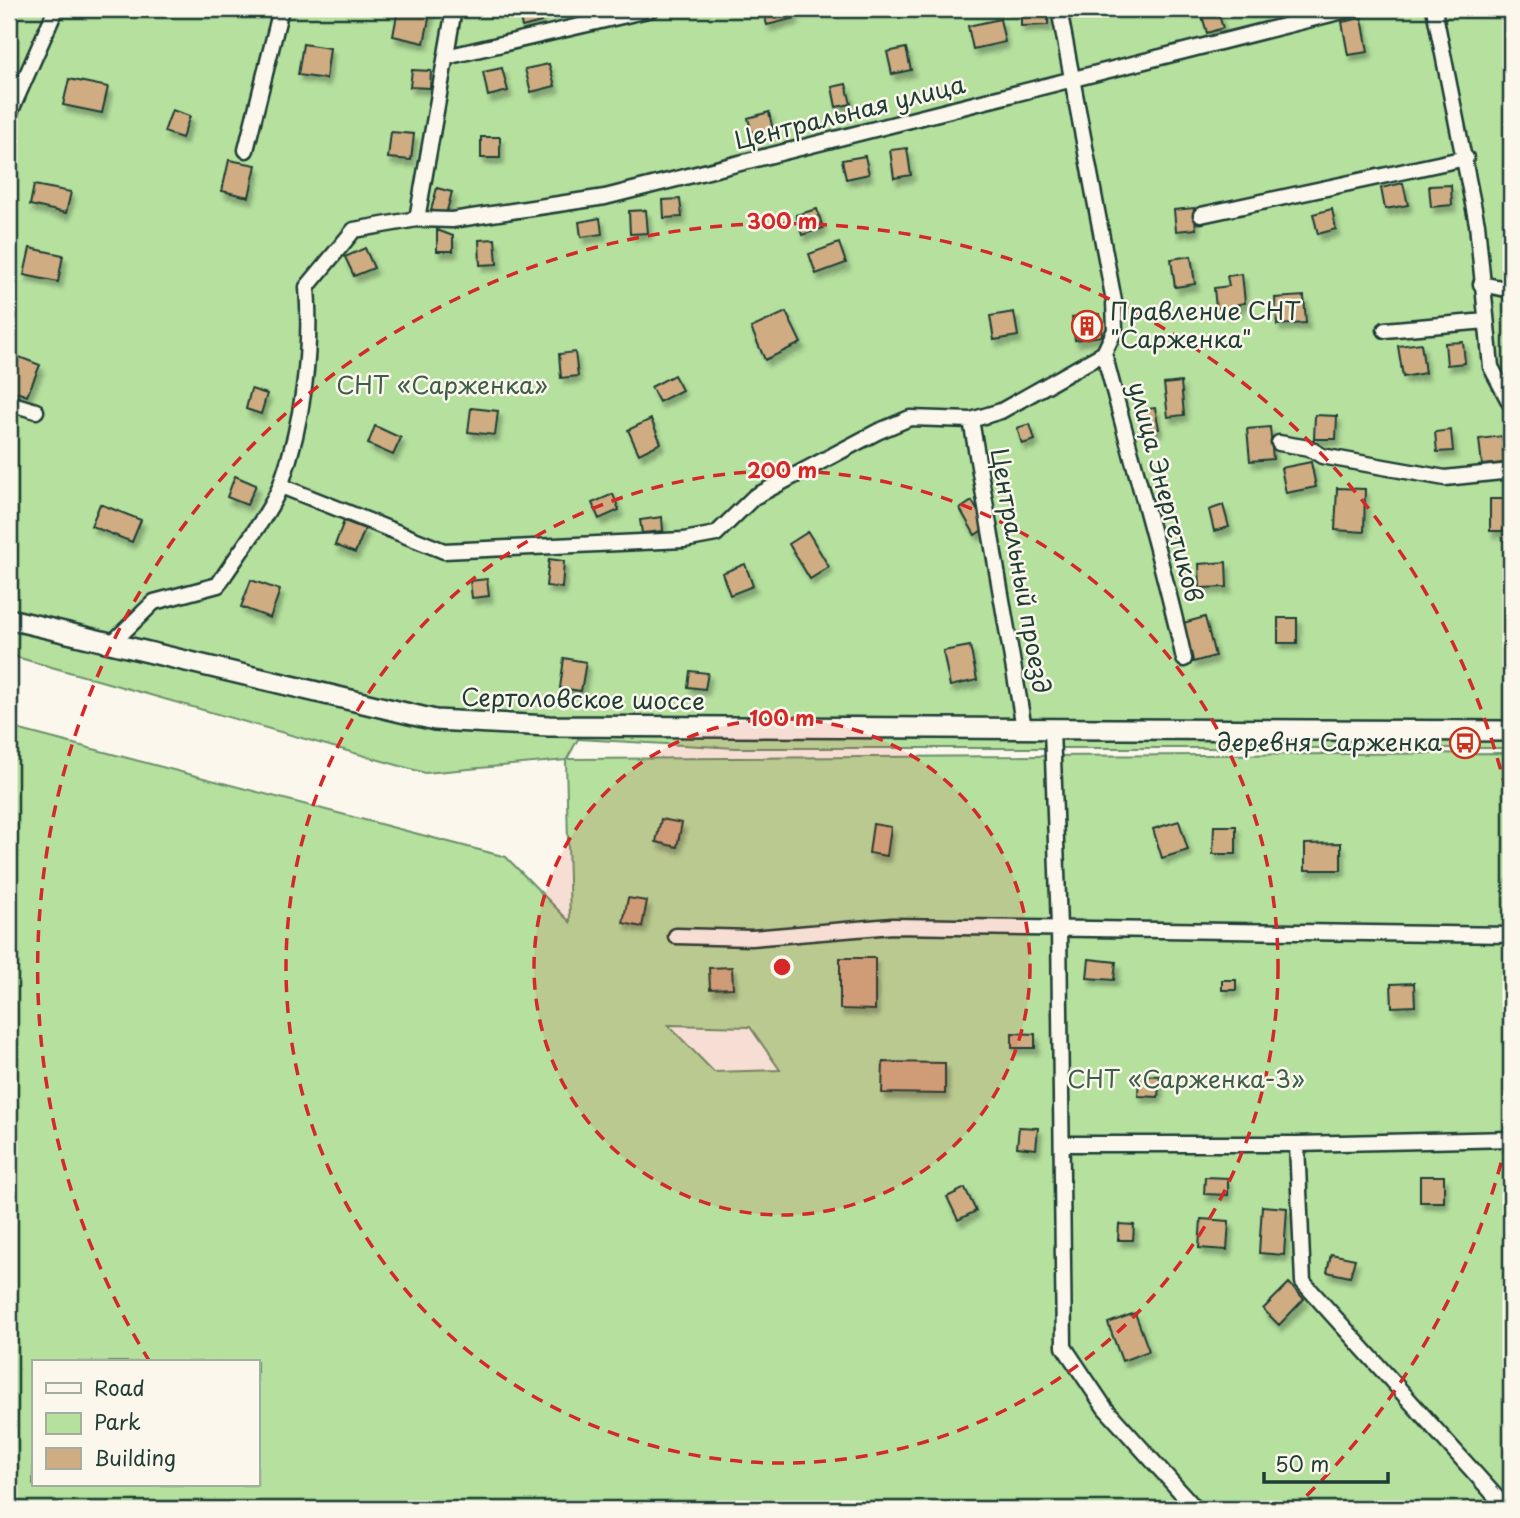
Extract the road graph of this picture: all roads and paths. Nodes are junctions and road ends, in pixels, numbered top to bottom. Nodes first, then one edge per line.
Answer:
1 (56, 9) edge
2 (281, 9) edge
3 (454, 9) edge
4 (652, 9) edge
5 (1059, 9) edge
6 (1351, 9) edge
7 (1434, 9) edge
8 (446, 57) junction
9 (1074, 81) junction
10 (9, 115) edge
11 (246, 150) dead end
12 (1466, 158) junction
13 (1201, 215) dead end
14 (417, 219) junction
15 (1482, 284) junction
16 (1511, 290) edge
17 (1486, 321) junction
18 (1385, 330) dead end
19 (1104, 353) junction
20 (9, 404) edge
21 (1511, 405) edge
22 (36, 411) dead end
23 (971, 421) junction
24 (1279, 443) dead end
25 (1511, 471) edge
26 (281, 486) junction
27 (9, 619) edge
28 (111, 644) junction
29 (1184, 659) dead end
30 (1024, 728) junction
31 (1052, 729) junction
32 (1511, 731) edge
33 (1059, 927) junction
34 (1511, 934) edge
35 (676, 936) dead end
36 (1511, 1139) edge
37 (1063, 1144) junction
38 (1297, 1144) junction
39 (1196, 1509) edge
40 (1507, 1509) edge

1 - 10 street
2 - 11 street
3 - 8 street
4 - 8 street
5 - 9 street
6 - 9 street, Центральная улица
7 - 12 street
8 - 14 street
9 - 14 street, Центральная улица
9 - 19 street
12 - 13 street
12 - 15 street
14 - 26 street, Центральная улица
15 - 16 street
15 - 17 street
17 - 18 street
17 - 21 street
19 - 23 street
19 - 29 street, улица Энергетиков
20 - 22 street
23 - 26 street
23 - 30 street, Центральный проезд
24 - 25 street
26 - 28 street
27 - 28 main road
28 - 30 main road, Сертоловское шоссе
30 - 31 main road, Сертоловское шоссе
31 - 32 main road, Сертоловское шоссе
31 - 33 street
33 - 34 street
33 - 35 street
33 - 37 street
36 - 38 street
37 - 38 street
37 - 39 street
38 - 40 street

